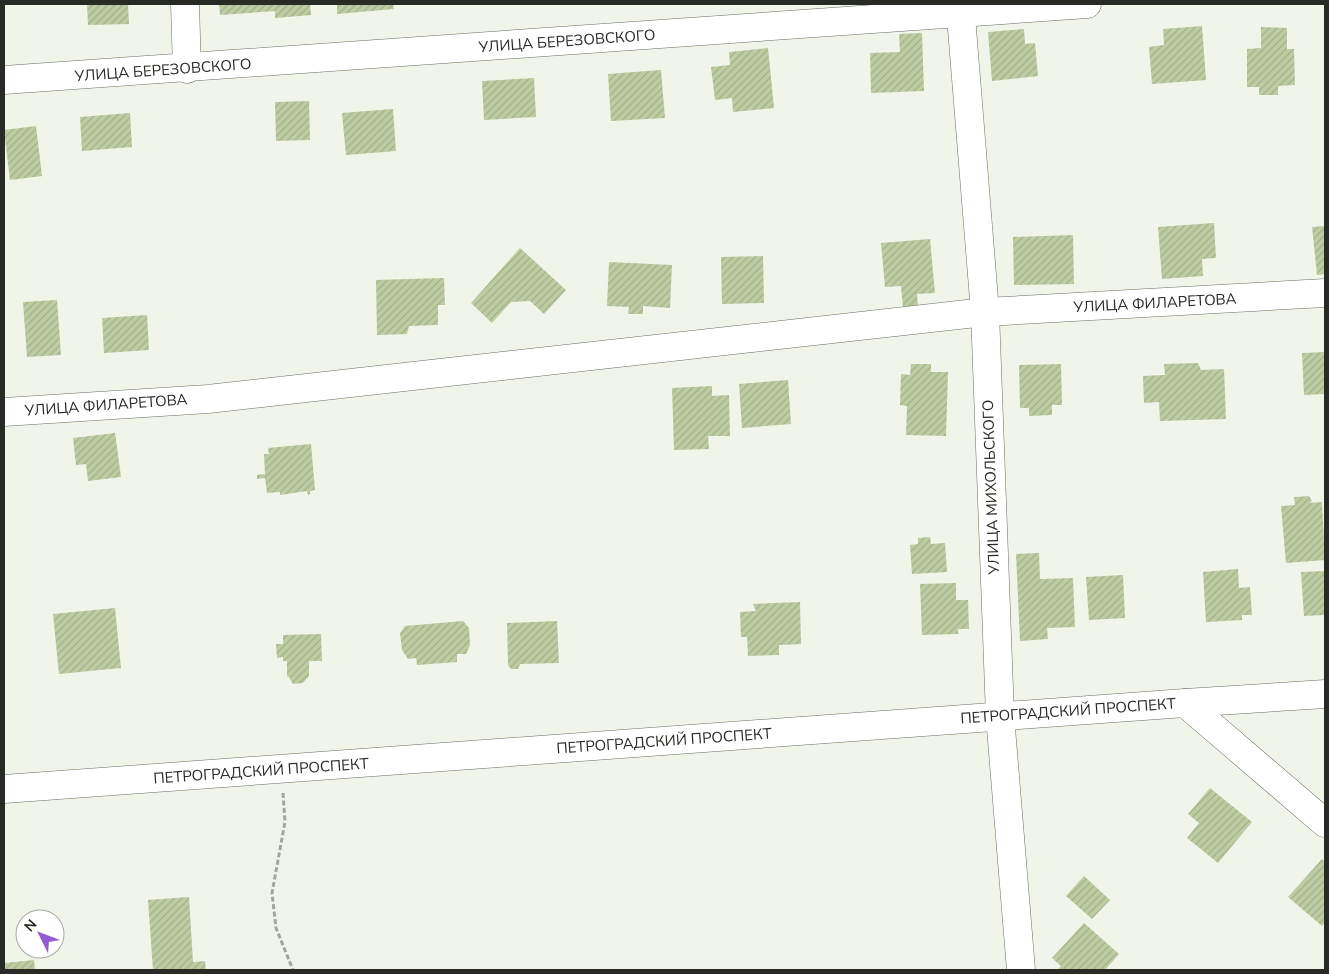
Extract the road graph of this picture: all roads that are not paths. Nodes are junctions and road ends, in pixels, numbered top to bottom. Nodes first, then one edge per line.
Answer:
1 (185, 4) edge
2 (1087, 4) edge
3 (960, 8) edge
4 (188, 69) junction
5 (4, 80) edge
6 (1325, 293) edge
7 (984, 312) junction
8 (4, 412) edge
9 (1325, 694) edge
10 (1185, 702) junction
11 (1000, 716) junction
12 (4, 789) edge
13 (1325, 823) edge
14 (1022, 970) edge

1 - 4 street
2 - 3 street, УЛИЦА БЕРЕЗОВСКОГО
3 - 4 street, УЛИЦА БЕРЕЗОВСКОГО
3 - 7 street, УЛИЦА МИХОЛЬСКОГО
4 - 5 street, УЛИЦА БЕРЕЗОВСКОГО
6 - 7 street, УЛИЦА ФИЛАРЕТОВА
7 - 8 street, УЛИЦА ФИЛАРЕТОВА
7 - 11 street, УЛИЦА МИХОЛЬСКОГО
9 - 10 street, ПЕТРОГРАДСКИЙ ПРОСПЕКТ
10 - 11 street, ПЕТРОГРАДСКИЙ ПРОСПЕКТ
10 - 13 street
11 - 12 street, ПЕТРОГРАДСКИЙ ПРОСПЕКТ
11 - 14 street, УЛИЦА МИХОЛЬСКОГО

